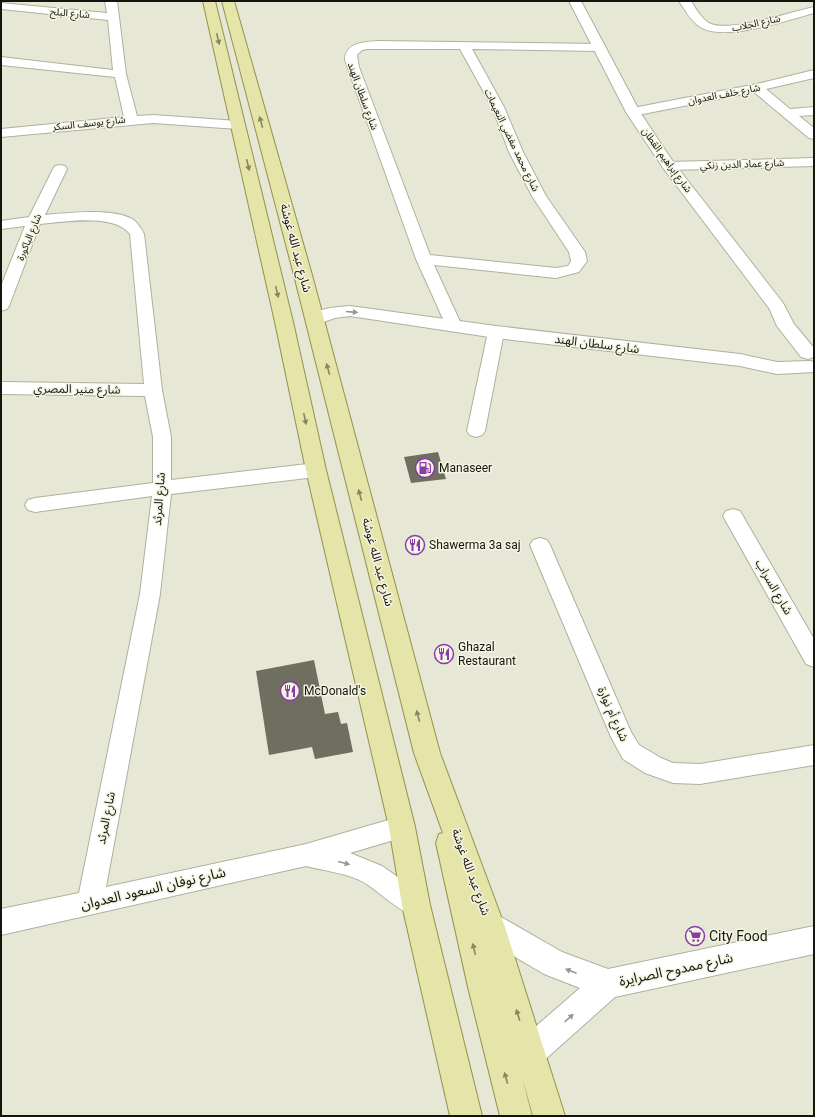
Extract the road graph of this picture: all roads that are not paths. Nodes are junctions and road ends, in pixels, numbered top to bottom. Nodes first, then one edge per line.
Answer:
1 (111, 1) edge
2 (209, 1) edge
3 (228, 1) edge
4 (575, 1) edge
5 (685, 1) edge
6 (1, 6) edge
7 (814, 10) edge
8 (114, 17) junction
9 (464, 45) junction
10 (598, 47) junction
11 (1, 62) edge
12 (120, 74) junction
13 (814, 74) edge
14 (757, 88) junction
15 (814, 111) edge
16 (633, 112) junction
17 (787, 113) junction
18 (131, 120) junction
19 (238, 125) junction
20 (1, 133) edge
21 (814, 135) edge
22 (814, 162) edge
23 (669, 166) junction
24 (60, 169) dead end
25 (34, 222) junction
26 (1, 225) edge
27 (424, 259) junction
28 (1, 306) edge
29 (315, 320) junction
30 (454, 326) junction
31 (496, 332) junction
32 (811, 356) edge
33 (1, 388) edge
34 (153, 390) junction
35 (476, 431) dead end
36 (316, 470) junction
37 (162, 488) junction
38 (35, 505) dead end
39 (733, 516) dead end
40 (540, 545) dead end
41 (814, 658) edge
42 (428, 753) junction
43 (814, 755) edge
44 (402, 827) junction
45 (306, 854) junction
46 (90, 902) junction
47 (416, 905) junction
48 (1, 922) edge
49 (491, 927) junction
50 (814, 940) edge
51 (608, 984) junction
52 (529, 1053) junction
53 (466, 1116) edge
54 (516, 1116) edge
55 (549, 1116) edge

1 - 8 street, شارع يوسف السكر
2 -> 19 main road
29 -> 3 main road, شارع عبد الله غوشة
4 - 10 street, شارع إبراهيم القطان
5 - 7 street, شارع الجلاب
6 - 8 street, شارع البلح
8 - 12 street, شارع يوسف السكر
9 - 10 street, شارع سلطان الهند
9 - 27 street, شارع سلطان الهند
9 - 27 street, شارع محمد مفضي النعيمات
10 - 16 street, شارع إبراهيم القطان
11 - 12 street
12 - 18 street, شارع يوسف السكر
13 - 14 street, شارع خلف العدوان
14 - 16 street, شارع خلف العدوان
14 - 17 street
15 - 17 street
16 - 23 street, شارع إبراهيم القطان
17 - 21 street
18 - 19 street
18 - 20 street, شارع يوسف السكر
19 -> 36 main road
22 - 23 street, شارع عماد الدين زنكي
23 - 32 street, شارع إبراهيم القطان
24 - 25 street, شارع الباكورة
25 - 26 street, شارع المرثد
25 - 28 street, شارع الباكورة
25 - 34 street, شارع المرثد
27 - 30 street, شارع سلطان الهند
29 -> 30 street, شارع سلطان الهند
42 -> 29 main road, شارع عبد الله غوشة
30 - 31 street, شارع سلطان الهند
31 - 32 street, شارع سلطان الهند
31 - 35 street
33 - 34 street, شارع منير المصري
34 - 37 street, شارع المرثد
36 - 37 street
36 - 44 main road
37 - 38 street
37 - 46 street, شارع المرثد
39 - 41 street, شارع السراب
40 - 43 street, شارع أم نوارة
42 - 49 main road, شارع عبد الله غوشة
54 -> 42 main road
44 - 45 street, شارع نوفان السعود العدوان
44 - 47 main road
45 - 46 street, شارع نوفان السعود العدوان
45 -> 47 street, شارع نوفان السعود العدوان
46 - 48 street, شارع نوفان السعود العدوان
47 - 53 main road
51 -> 49 street, شارع ممدوح الصرايرة
52 -> 49 main road, شارع عبد الله غوشة
50 - 51 street, شارع ممدوح الصرايرة
52 -> 51 street, شارع ممدوح الصرايرة
52 - 55 main road, شارع عبد الله غوشة

